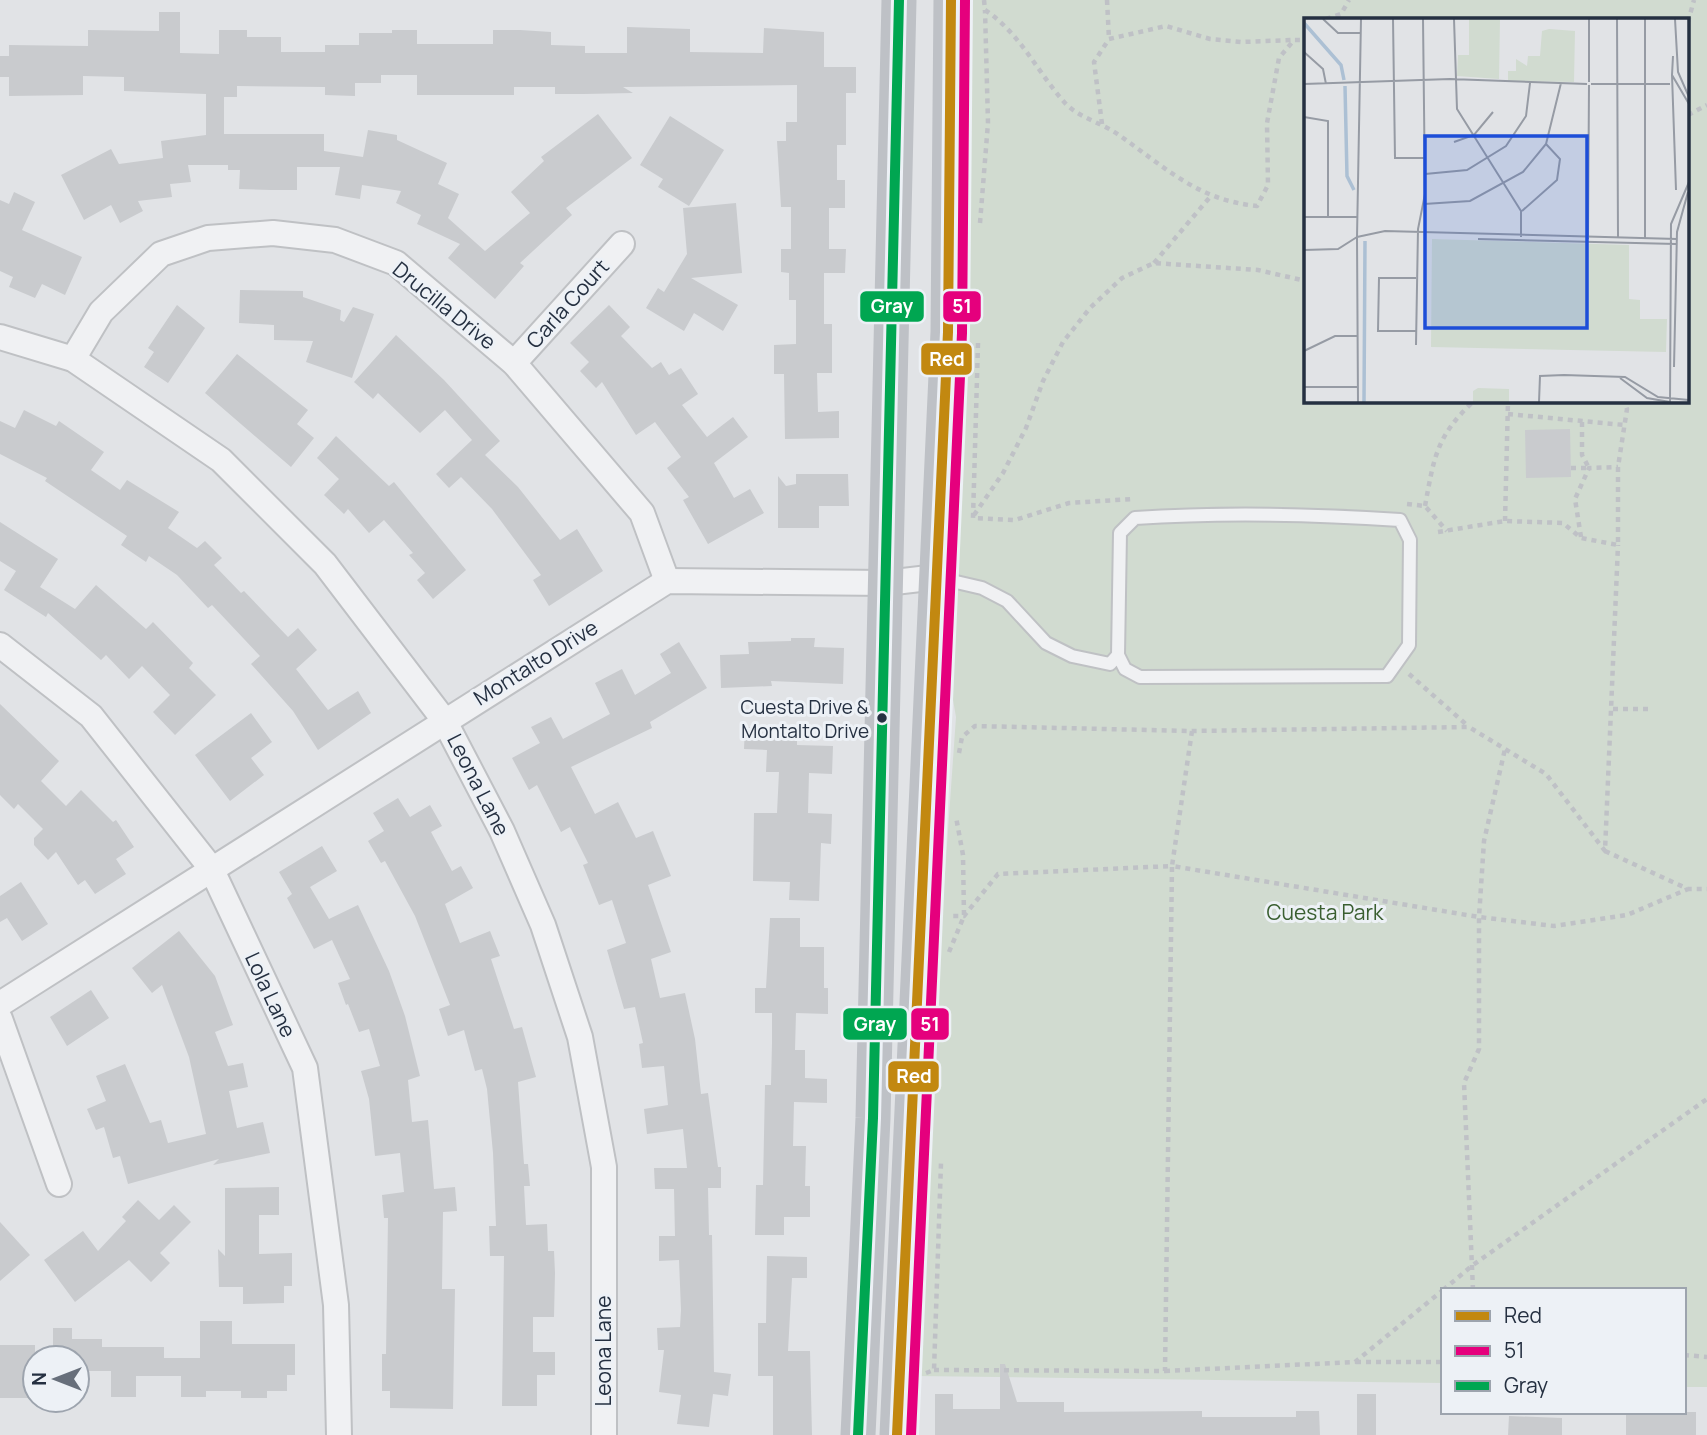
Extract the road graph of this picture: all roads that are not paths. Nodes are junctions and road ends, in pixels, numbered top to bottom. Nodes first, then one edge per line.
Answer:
1 (899, 0) edge
2 (951, 0) edge
3 (622, 244) dead end
4 (0, 337) edge
5 (73, 359) junction
6 (514, 363) junction
7 (937, 577) junction
8 (667, 582) junction
9 (886, 583) junction
10 (0, 645) edge
11 (1118, 655) junction
12 (444, 720) junction
13 (211, 868) junction
14 (0, 1003) edge
15 (0, 1019) edge
16 (59, 1184) dead end
17 (339, 1435) edge
18 (604, 1435) edge
19 (858, 1435) edge
20 (897, 1435) edge

1 - 9 main road
2 - 7 main road
3 - 6 street, Carla Court
4 - 5 street, Leona Lane
5 - 6 street, Drucilla Drive
5 - 12 street, Leona Lane
6 - 8 street, Drucilla Drive
7 - 9 street
7 - 11 lane
7 - 20 main road
8 - 9 street
8 - 12 street, Montalto Drive
9 - 19 main road
10 - 13 street, Lola Lane
11 - 11 lane
12 - 13 street, Montalto Drive
12 - 18 street, Leona Lane
13 - 14 street, Montalto Drive
13 - 17 street, Lola Lane
15 - 16 street

